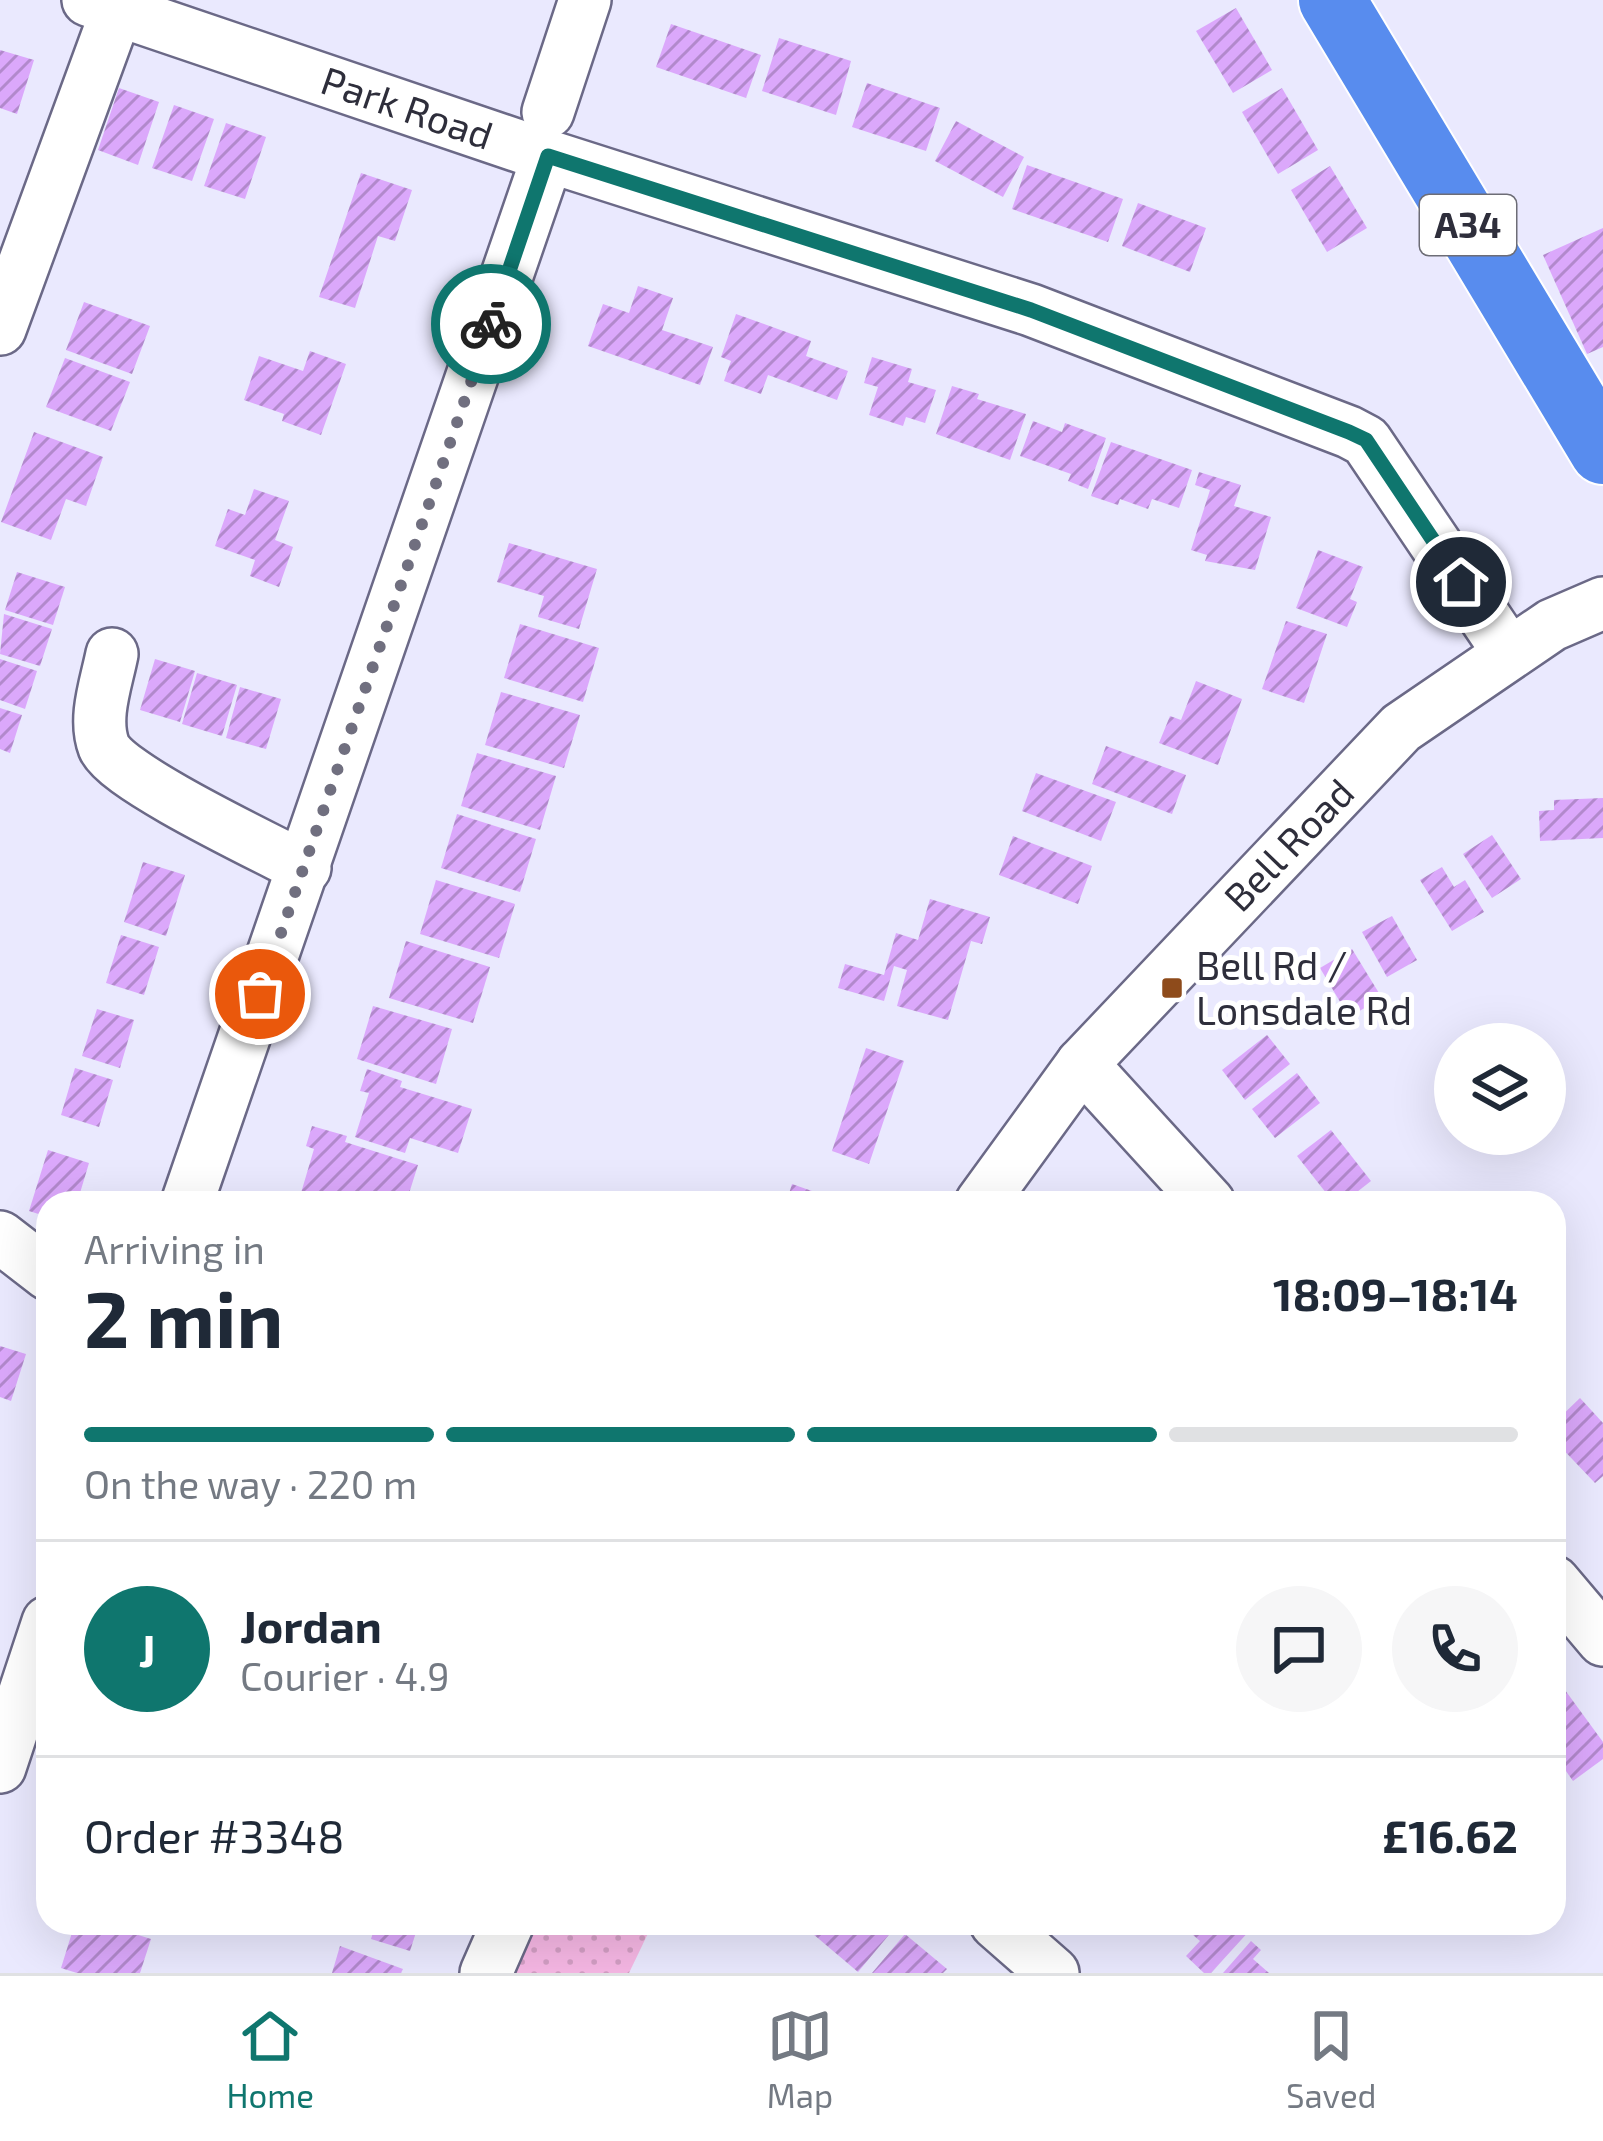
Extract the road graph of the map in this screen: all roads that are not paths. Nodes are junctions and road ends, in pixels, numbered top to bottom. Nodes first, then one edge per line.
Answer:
1 (585, 0) edge
2 (1332, 0) edge
3 (103, 5) edge
4 (548, 134) junction
5 (0, 328) edge
6 (1603, 451) edge
7 (1603, 603) edge
8 (1509, 653) junction
9 (112, 655) dead end
10 (304, 868) junction
11 (1082, 1064) junction
12 (191, 1191) edge
13 (991, 1191) edge
14 (1198, 1191) edge
15 (0, 1237) edge
16 (36, 1265) edge
17 (1566, 1596) edge
18 (1603, 1640) edge
19 (36, 1658) edge
20 (0, 1767) edge
21 (503, 1935) edge
22 (1010, 1935) edge
23 (486, 1973) edge
24 (1053, 1973) edge

1 - 4 street
2 - 6 highway, A34
3 - 4 street, Park Road
3 - 5 street
4 - 8 street, Park Road
4 - 10 street
7 - 8 street, Bell Road
8 - 11 street, Bell Road
9 - 10 street
10 - 12 street
11 - 13 street, Bell Road
11 - 14 street
15 - 16 street
17 - 18 street
19 - 20 street
21 - 23 street
22 - 24 street

